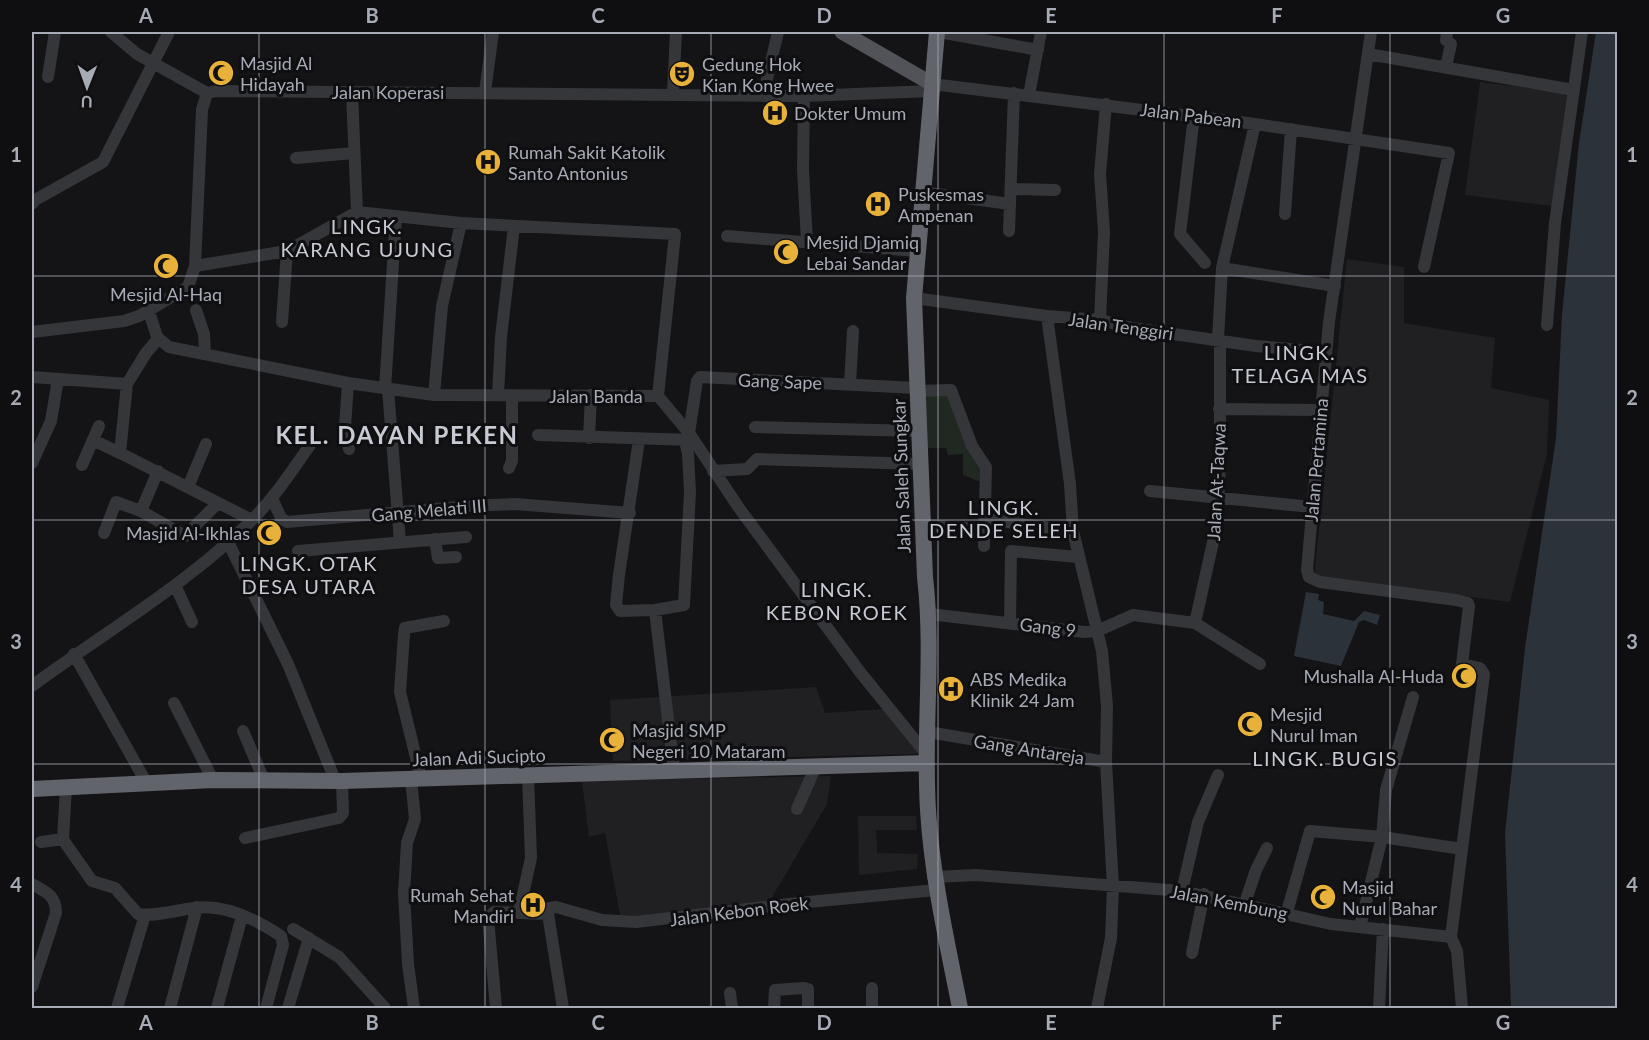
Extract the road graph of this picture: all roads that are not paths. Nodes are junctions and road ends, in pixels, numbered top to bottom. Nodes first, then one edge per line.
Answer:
1 (55, 32) edge
2 (169, 32) edge
3 (493, 32) edge
4 (676, 32) edge
5 (778, 32) edge
6 (843, 32) edge
7 (938, 32) edge
8 (1041, 32) edge
9 (1371, 32) edge
10 (1447, 32) edge
11 (1581, 32) edge
12 (117, 34) edge
13 (1038, 50) junction
14 (1368, 54) junction
15 (154, 64) junction
16 (1446, 67) junction
17 (48, 77) dead end
18 (932, 88) junction
19 (1574, 90) junction
20 (485, 92) junction
21 (207, 93) junction
22 (352, 93) junction
23 (673, 93) junction
24 (1014, 93) junction
25 (1029, 95) junction
26 (763, 96) junction
27 (804, 96) junction
28 (1106, 104) junction
29 (1194, 116) junction
30 (1255, 123) junction
31 (1290, 129) junction
32 (1356, 139) junction
33 (354, 153) junction
34 (296, 158) dead end
35 (1011, 189) junction
36 (1054, 190) dead end
37 (922, 192) junction
38 (33, 201) edge
39 (1010, 204) junction
40 (357, 212) junction
41 (1285, 214) dead end
42 (396, 216) junction
43 (461, 224) junction
44 (514, 226) junction
45 (1009, 231) dead end
46 (727, 236) dead end
47 (807, 241) junction
48 (287, 251) junction
49 (917, 251) junction
50 (1205, 263) dead end
51 (195, 266) junction
52 (1424, 267) dead end
53 (1222, 268) junction
54 (1335, 286) junction
55 (914, 298) junction
56 (196, 310) dead end
57 (148, 311) junction
58 (1047, 316) junction
59 (1100, 320) junction
60 (282, 322) dead end
61 (1547, 324) dead end
62 (853, 331) dead end
63 (32, 332) edge
64 (158, 339) junction
65 (1219, 340) junction
66 (1326, 352) junction
67 (205, 354) junction
68 (32, 377) edge
69 (58, 379) junction
70 (348, 383) junction
71 (128, 384) junction
72 (850, 384) junction
73 (386, 389) junction
74 (916, 389) junction
75 (434, 395) junction
76 (498, 395) junction
77 (591, 395) junction
78 (512, 396) junction
79 (658, 396) junction
80 (1219, 409) junction
81 (1320, 410) junction
82 (99, 426) dead end
83 (755, 427) dead end
84 (918, 431) junction
85 (538, 435) dead end
86 (589, 438) junction
87 (689, 438) junction
88 (639, 440) junction
89 (95, 441) junction
90 (206, 444) dead end
91 (309, 445) dead end
92 (349, 449) dead end
93 (120, 453) junction
94 (32, 463) edge
95 (920, 464) junction
96 (82, 465) dead end
97 (509, 468) dead end
98 (158, 471) junction
99 (713, 471) junction
100 (188, 487) junction
101 (1150, 490) dead end
102 (272, 498) junction
103 (1218, 498) junction
104 (218, 503) junction
105 (1312, 507) junction
106 (141, 511) junction
107 (398, 512) junction
108 (630, 513) junction
109 (252, 520) junction
110 (985, 524) junction
111 (923, 525) junction
112 (1072, 531) junction
113 (104, 533) dead end
114 (466, 537) dead end
115 (435, 539) junction
116 (228, 542) junction
117 (400, 542) junction
118 (984, 546) dead end
119 (298, 551) dead end
120 (456, 557) dead end
121 (1078, 557) junction
122 (175, 585) junction
123 (655, 610) junction
124 (929, 614) junction
125 (444, 621) dead end
126 (192, 622) dead end
127 (1010, 623) junction
128 (1195, 623) junction
129 (1096, 631) junction
130 (74, 654) junction
131 (1260, 664) dead end
132 (34, 681) edge
133 (1413, 697) dead end
134 (174, 702) dead end
135 (243, 730) dead end
136 (928, 732) junction
137 (927, 759) junction
138 (1106, 762) junction
139 (816, 766) junction
140 (674, 770) junction
141 (528, 775) junction
142 (1218, 775) dead end
143 (416, 778) junction
144 (213, 780) junction
145 (264, 780) junction
146 (338, 781) junction
147 (146, 782) junction
148 (66, 787) junction
149 (32, 789) edge
150 (797, 809) dead end
151 (1382, 837) junction
152 (245, 838) dead end
153 (63, 839) junction
154 (41, 842) dead end
155 (1267, 848) dead end
156 (1461, 849) junction
157 (32, 884) edge
158 (935, 884) junction
159 (1113, 887) junction
160 (1182, 891) junction
161 (1204, 894) junction
162 (1245, 903) junction
163 (197, 907) junction
164 (519, 912) junction
165 (1287, 912) junction
166 (548, 914) junction
167 (145, 915) junction
168 (242, 915) junction
169 (1360, 927) junction
170 (293, 929) dead end
171 (1383, 929) junction
172 (309, 938) junction
173 (1451, 938) junction
174 (1192, 953) dead end
175 (32, 987) edge
176 (872, 988) dead end
177 (730, 993) dead end
178 (117, 1008) edge
179 (170, 1008) edge
180 (217, 1008) edge
181 (266, 1008) edge
182 (288, 1008) edge
183 (385, 1008) edge
184 (414, 1008) edge
185 (496, 1008) edge
186 (563, 1008) edge
187 (732, 1008) edge
188 (774, 1008) edge
189 (808, 1008) edge
190 (872, 1008) edge
191 (960, 1008) edge
192 (1097, 1008) edge
193 (1379, 1008) edge
194 (1462, 1008) edge

1 - 17 street
2 - 15 street
3 - 20 street
4 - 23 street
5 - 26 street
6 - 18 main road
7 - 13 street
7 - 18 highway, Jalan Saleh Sungkar
8 - 13 street
9 - 14 street, Jalan Pertamina
10 - 16 street
11 - 19 street
12 - 15 street
13 - 25 street
14 - 16 street
14 - 32 street, Jalan Pertamina
15 - 21 street
15 - 38 street
16 - 19 street
18 - 24 street, Jalan Pabean
18 - 27 street, Jalan Koperasi
18 - 37 highway, Jalan Saleh Sungkar
19 - 61 street
20 - 22 street, Jalan Koperasi
20 - 23 street, Jalan Koperasi
21 - 22 street, Jalan Koperasi
21 - 51 street
22 - 33 street
23 - 26 street, Jalan Koperasi
24 - 25 street, Jalan Pabean
24 - 35 street
25 - 28 street, Jalan Pabean
26 - 27 street, Jalan Koperasi
27 - 47 street
28 - 29 street, Jalan Pabean
28 - 59 street
29 - 30 street, Jalan Pabean
29 - 50 street
30 - 31 street, Jalan Pabean
30 - 53 street, Jalan At-Taqwa
31 - 32 street, Jalan Pabean
31 - 41 street
32 - 52 street, Jalan Pabean
32 - 54 street, Jalan Pertamina
33 - 34 street
33 - 40 street
35 - 36 street
35 - 39 street
37 - 39 street
37 - 49 highway, Jalan Saleh Sungkar
39 - 45 street
40 - 42 street
40 - 48 street
42 - 43 street
42 - 73 street
43 - 44 street
43 - 75 street
44 - 76 street
44 - 79 street
46 - 47 street
47 - 49 street
48 - 51 street
48 - 60 street
49 - 55 highway, Jalan Saleh Sungkar
51 - 57 street
53 - 54 street
53 - 65 street, Jalan At-Taqwa
54 - 66 street, Jalan Pertamina
55 - 58 street, Jalan Tenggiri
55 - 74 highway, Jalan Saleh Sungkar
56 - 67 street
57 - 63 street
57 - 64 street
58 - 59 street, Jalan Tenggiri
58 - 112 street, Gang Antareja
59 - 65 street, Jalan Tenggiri
62 - 72 street
64 - 67 street, Jalan Banda
64 - 71 street
65 - 66 street, Jalan Tenggiri
65 - 80 street, Jalan At-Taqwa
66 - 81 street, Jalan Pertamina
67 - 70 street, Jalan Banda
68 - 69 street
69 - 71 street
69 - 94 street
70 - 73 street, Jalan Banda
70 - 92 street
71 - 93 street
72 - 74 street, Gang Sape
72 - 87 street, Gang Sape
73 - 75 street, Jalan Banda
73 - 107 street
74 - 84 highway, Jalan Saleh Sungkar
74 - 110 street, Gang Sape
75 - 76 street, Jalan Banda
76 - 78 street, Jalan Banda
77 - 78 street, Jalan Banda
77 - 79 street, Jalan Banda
77 - 86 street
78 - 97 street
79 - 87 street, Jalan Banda
80 - 81 street
80 - 103 street, Jalan At-Taqwa
81 - 105 street, Jalan Pertamina
82 - 89 street
83 - 84 street
84 - 95 highway, Jalan Saleh Sungkar
85 - 86 street
86 - 88 street
87 - 88 street
87 - 99 street, Jalan Banda
87 - 123 street
88 - 108 street
89 - 93 street
89 - 96 street
90 - 100 street
91 - 102 street
93 - 98 street
95 - 99 street
95 - 111 highway, Jalan Saleh Sungkar
98 - 100 street
98 - 106 street
99 - 137 street, Jalan Banda
100 - 104 street
101 - 103 street
102 - 107 street, Gang Melati III
102 - 109 street
103 - 105 street
103 - 128 street, Jalan At-Taqwa
104 - 106 street
104 - 109 street
105 - 156 street, Jalan Pertamina
106 - 113 street
107 - 108 street, Gang Melati III
107 - 117 street
108 - 123 street
109 - 116 street
110 - 111 street
110 - 112 street
110 - 118 street
111 - 124 highway, Jalan Saleh Sungkar
112 - 121 street, Gang Antareja
114 - 115 street
115 - 117 street
115 - 120 street
116 - 122 street
116 - 146 street
117 - 119 street
121 - 127 street
121 - 129 street, Gang Antareja
122 - 126 street
122 - 130 street
123 - 140 street
124 - 127 street, Gang 9
124 - 136 highway, Jalan Saleh Sungkar
125 - 143 street
127 - 129 street, Gang 9
128 - 129 street, Gang 9
128 - 131 street, Gang 9
129 - 138 street, Gang Antareja
130 - 132 street
130 - 147 street
133 - 151 street
134 - 144 street
135 - 145 street
136 - 137 highway, Jalan Saleh Sungkar
136 - 138 street, Gang Antareja
137 - 139 highway, Jalan Adi Sucipto
137 - 158 highway, Jalan Saleh Sungkar
138 - 159 street
139 - 140 highway, Jalan Adi Sucipto
139 - 150 street
140 - 141 highway, Jalan Adi Sucipto
141 - 143 highway, Jalan Adi Sucipto
141 - 164 street
142 - 160 street
143 - 146 highway, Jalan Adi Sucipto
143 - 184 street
144 - 145 highway, Jalan Adi Sucipto
144 - 147 highway, Jalan Adi Sucipto
145 - 146 highway, Jalan Adi Sucipto
146 - 152 street
147 - 148 highway, Jalan Adi Sucipto
148 - 149 highway, Jalan Adi Sucipto
148 - 153 street
151 - 156 street
151 - 165 street
151 - 169 street
153 - 154 street
153 - 167 street
155 - 162 street
156 - 173 street
157 - 175 street
158 - 159 street, Jalan Kembung
158 - 166 street, Jalan Kebon Roek
158 - 191 highway, Jalan Saleh Sungkar
159 - 160 street, Jalan Kembung
159 - 192 street
160 - 161 street, Jalan Kembung
161 - 162 street, Jalan Kembung
161 - 174 street
162 - 165 street, Jalan Kembung
163 - 167 street
163 - 168 street
163 - 179 street
164 - 166 street
164 - 185 street
165 - 169 street, Jalan Kembung
166 - 186 street
167 - 178 street
168 - 180 street
168 - 181 street
169 - 171 street, Jalan Kembung
170 - 172 street
171 - 173 street, Jalan Kembung
171 - 193 street
172 - 182 street
172 - 183 street
173 - 194 street
176 - 190 street
177 - 187 street
188 - 189 street

